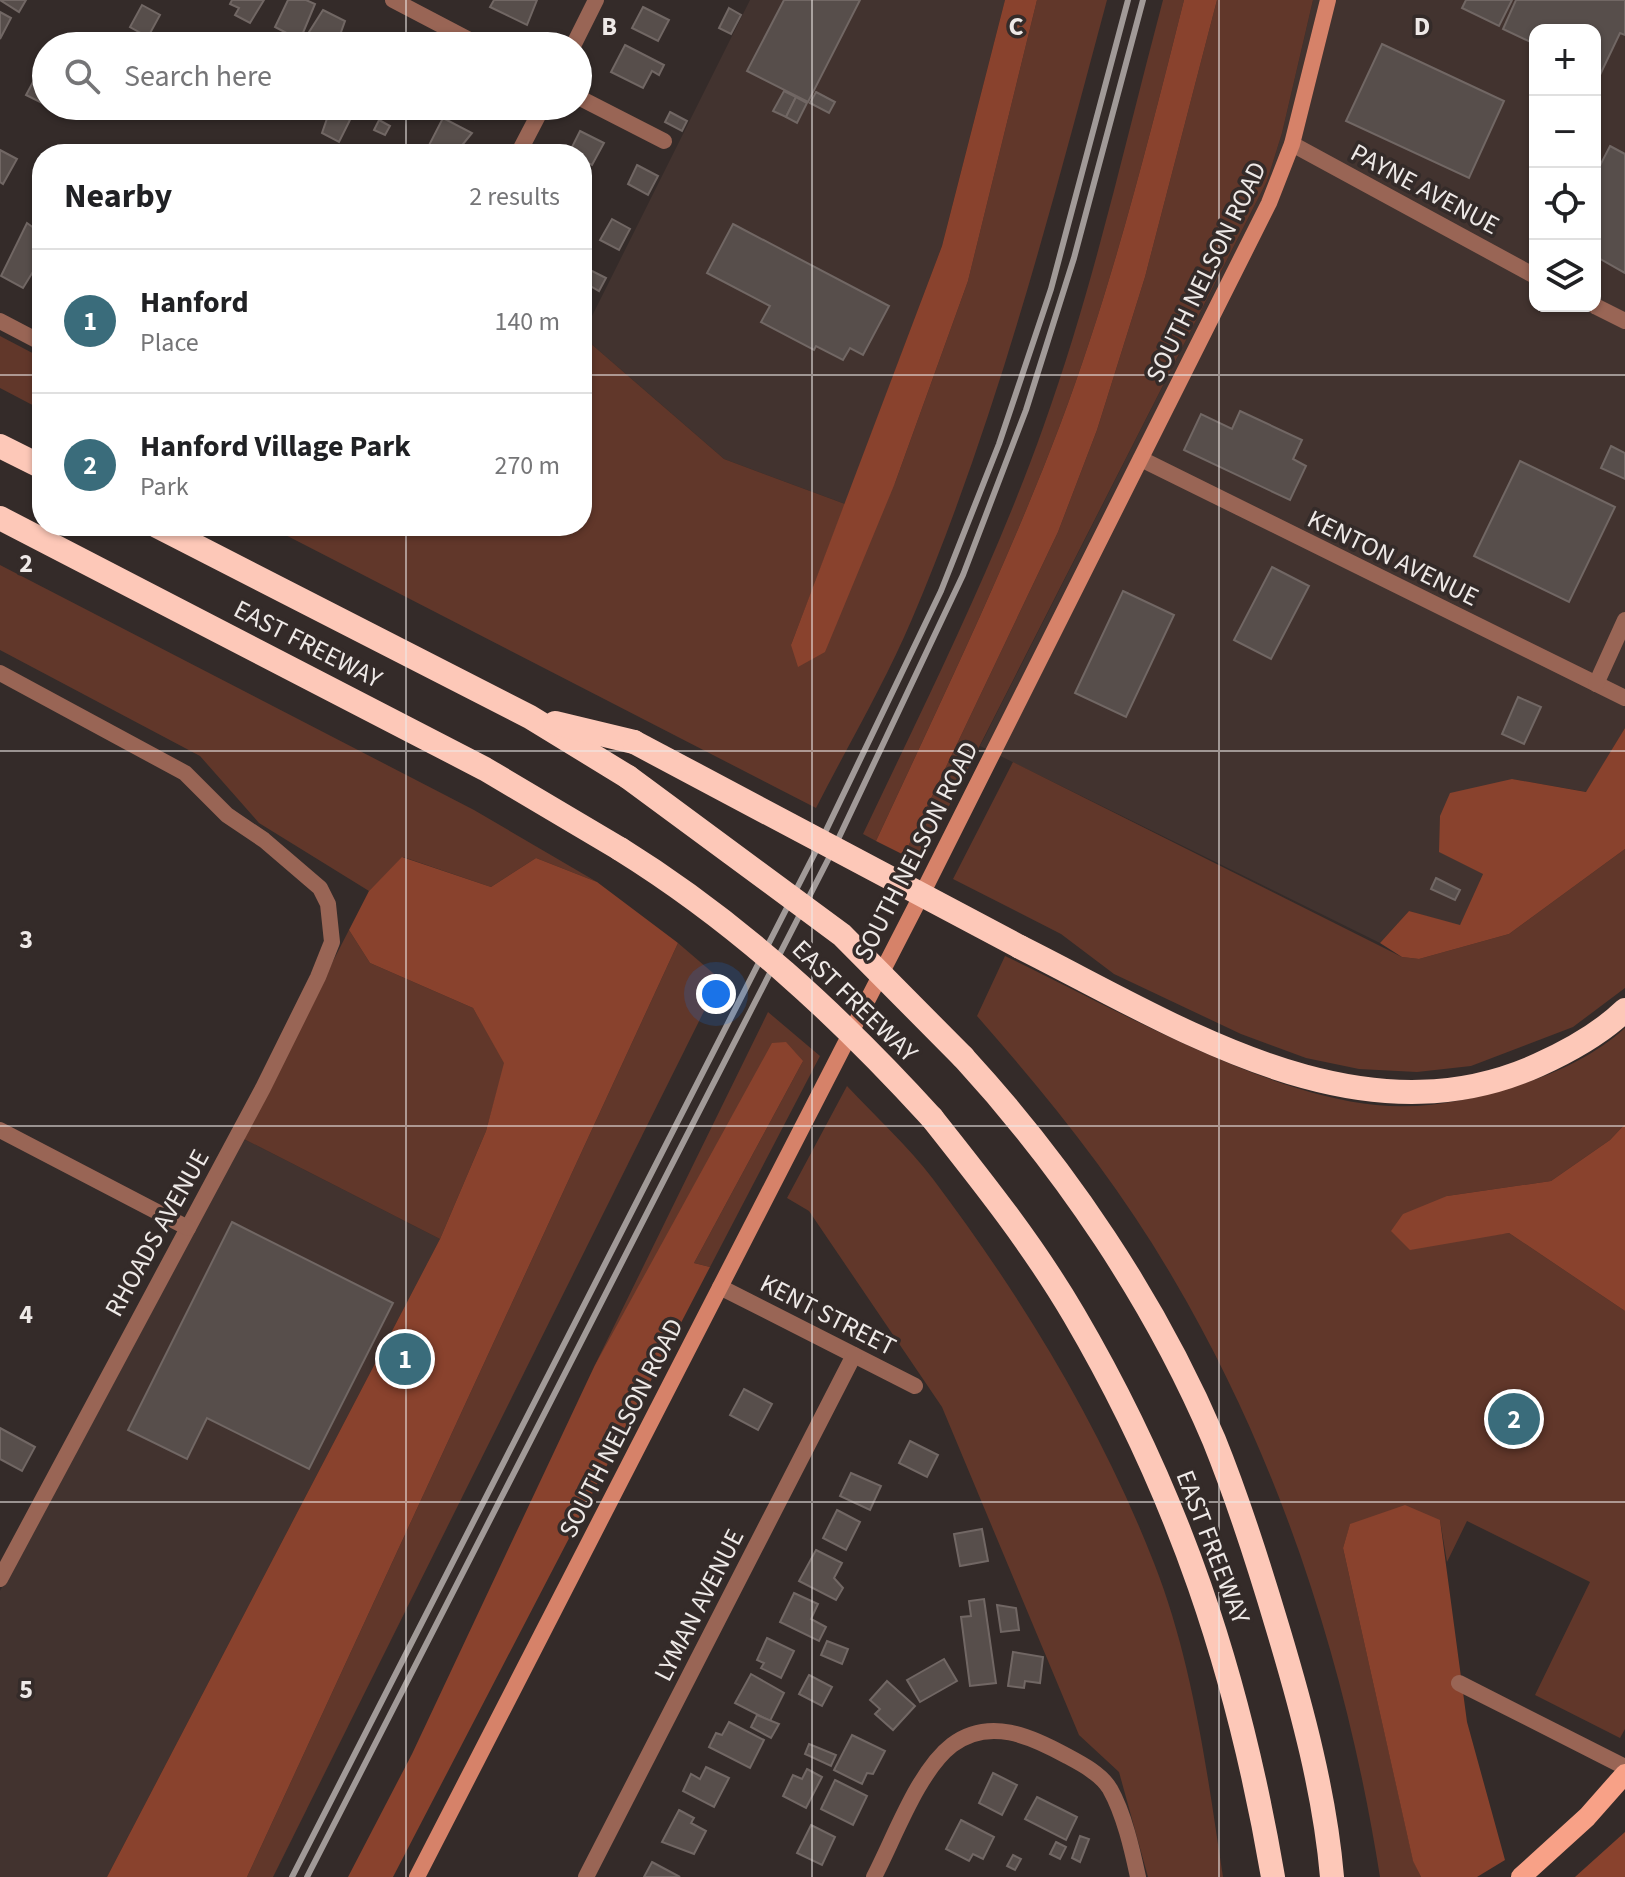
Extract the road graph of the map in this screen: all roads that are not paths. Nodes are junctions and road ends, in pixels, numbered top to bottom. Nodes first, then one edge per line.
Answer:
1 (393, 0) edge
2 (596, 0) edge
3 (1328, 0) edge
4 (454, 32) edge
5 (580, 32) edge
6 (592, 104) edge
7 (536, 120) edge
8 (664, 141) dead end
9 (523, 144) edge
10 (1292, 144) junction
11 (1529, 273) edge
12 (1601, 309) edge
13 (0, 321) edge
14 (1625, 321) edge
15 (32, 338) edge
16 (0, 446) edge
17 (1141, 459) junction
18 (32, 462) edge
19 (0, 518) edge
20 (32, 534) edge
21 (35, 536) edge
22 (177, 536) edge
23 (1625, 620) edge
24 (0, 673) edge
25 (1596, 684) junction
26 (1625, 698) edge
27 (530, 717) junction
28 (1625, 1010) edge
29 (0, 1130) edge
30 (188, 1228) junction
31 (720, 1287) junction
32 (854, 1355) junction
33 (915, 1386) dead end
34 (0, 1579) edge
35 (1459, 1683) dead end
36 (1625, 1767) edge
37 (1625, 1774) edge
38 (1332, 1871) edge
39 (417, 1877) edge
40 (586, 1877) edge
41 (874, 1877) edge
42 (1138, 1877) edge
43 (1273, 1877) edge
44 (1521, 1877) edge

1 - 4 street
2 - 5 street
3 - 10 street, SOUTH NELSON ROAD
6 - 8 street
7 - 9 street
10 - 11 street, PAYNE AVENUE
10 - 17 street, SOUTH NELSON ROAD
12 - 14 street
13 - 15 street
16 - 18 highway
17 - 25 street, KENTON AVENUE
17 - 31 street, SOUTH NELSON ROAD
19 - 20 highway, EAST FREEWAY, bridge
21 - 43 highway, EAST FREEWAY, bridge
22 - 27 highway, EAST FREEWAY
23 - 25 street
24 - 30 street, RHOADS AVENUE
25 - 26 street, KENTON AVENUE
27 - 28 highway, bridge
27 - 38 highway, EAST FREEWAY, bridge
29 - 30 street
30 - 34 street, RHOADS AVENUE
31 - 32 street, KENT STREET
31 - 39 street, SOUTH NELSON ROAD
32 - 33 street, KENT STREET
32 - 40 street, LYMAN AVENUE
35 - 36 street
37 - 44 main road
41 - 42 street

